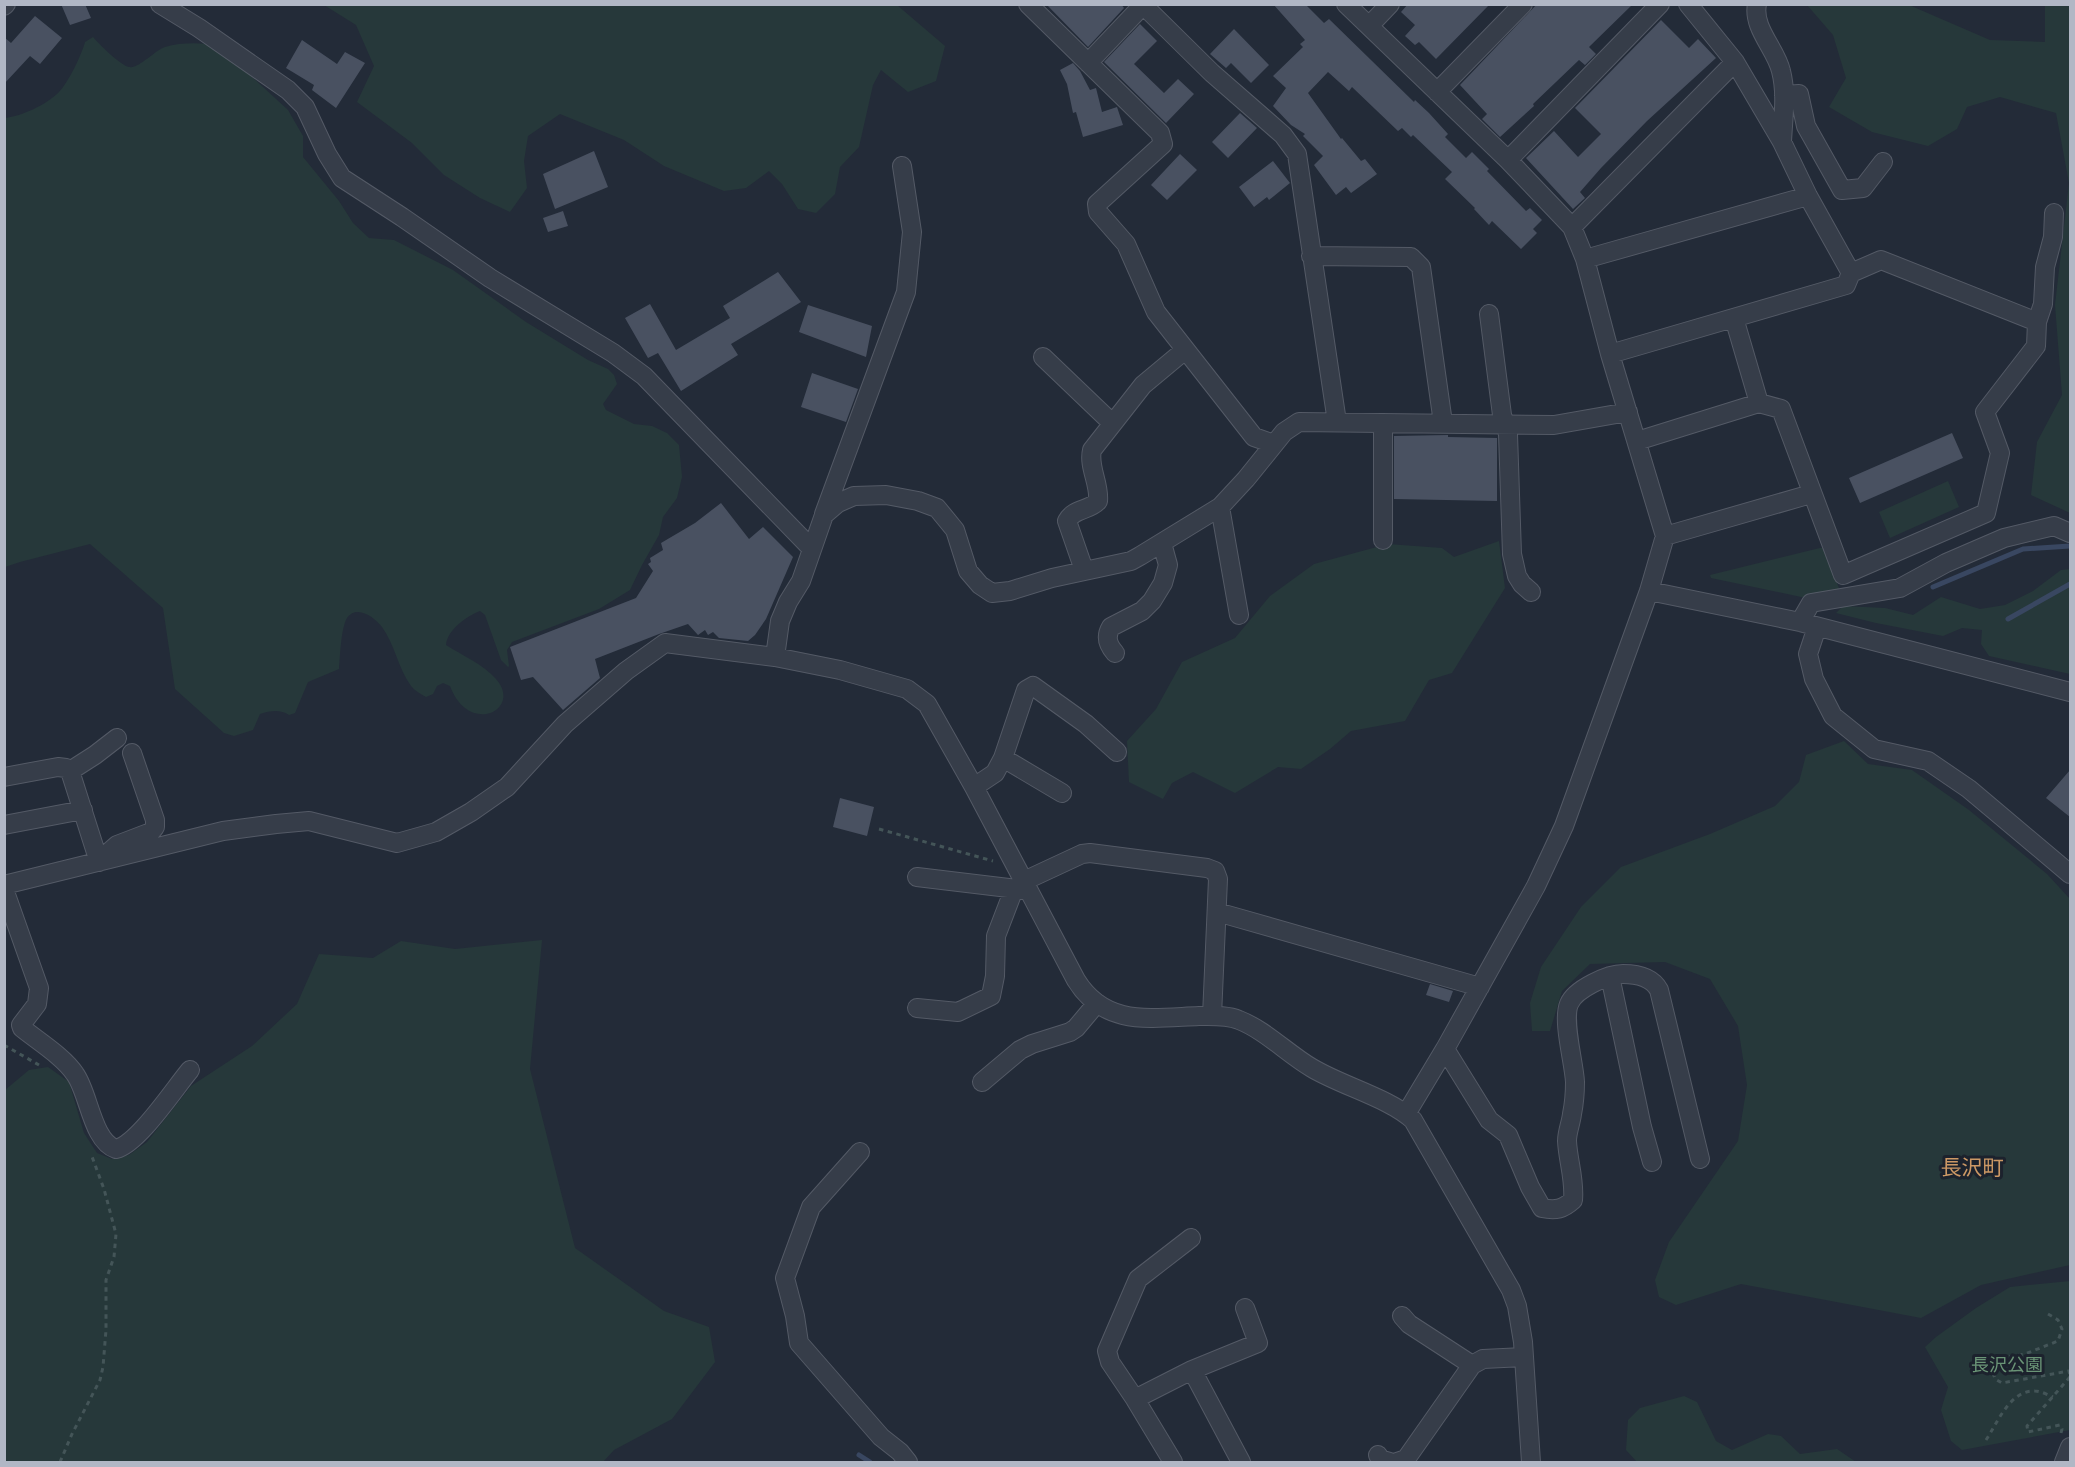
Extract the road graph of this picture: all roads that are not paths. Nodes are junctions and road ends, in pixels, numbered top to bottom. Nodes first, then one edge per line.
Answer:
1 (160, 4) edge
2 (1028, 4) edge
3 (1346, 4) edge
4 (1390, 4) edge
5 (1523, 4) edge
6 (1660, 4) edge
7 (1688, 4) edge
8 (1142, 5) edge
9 (1754, 7) edge
10 (1369, 26) junction
11 (1735, 62) junction
12 (1088, 63) junction
13 (1437, 92) junction
14 (1784, 95) junction
15 (1782, 142) junction
16 (1508, 160) junction
17 (1883, 162) dead end
18 (903, 166) dead end
19 (1808, 195) junction
20 (2054, 213) dead end
21 (1572, 227) junction
22 (1311, 256) junction
23 (1585, 259) junction
24 (1851, 273) junction
25 (1489, 314) dead end
26 (1734, 318) junction
27 (2037, 321) junction
28 (1185, 350) junction
29 (1610, 354) junction
30 (1043, 357) dead end
31 (1759, 404) junction
32 (1628, 412) junction
33 (1337, 422) junction
34 (1112, 423) junction
35 (1443, 423) junction
36 (1383, 424) junction
37 (1504, 424) junction
38 (1637, 441) junction
39 (1274, 444) junction
40 (1811, 494) junction
41 (1220, 507) junction
42 (824, 514) junction
43 (2070, 532) edge
44 (1665, 536) junction
45 (1383, 540) dead end
46 (1162, 543) junction
47 (812, 549) junction
48 (1168, 565) junction
49 (1084, 570) junction
50 (1649, 591) junction
51 (1531, 592) dead end
52 (1239, 615) dead end
53 (1150, 620) dead end
54 (1808, 625) junction
55 (1115, 653) dead end
56 (775, 657) junction
57 (2070, 692) edge
58 (117, 738) dead end
59 (1117, 752) dead end
60 (132, 753) dead end
61 (1003, 758) junction
62 (70, 771) junction
63 (4, 777) edge
64 (974, 788) junction
65 (1062, 793) dead end
66 (83, 810) junction
67 (4, 825) edge
68 (99, 862) junction
69 (2070, 874) edge
70 (917, 877) dead end
71 (1021, 882) junction
72 (4, 887) edge
73 (1217, 912) junction
74 (1610, 976) junction
75 (1480, 987) junction
76 (1097, 1004) junction
77 (917, 1008) dead end
78 (1212, 1016) junction
79 (1445, 1049) junction
80 (190, 1070) dead end
81 (981, 1082) dead end
82 (1406, 1114) junction
83 (860, 1152) dead end
84 (1700, 1159) dead end
85 (1652, 1162) dead end
86 (1191, 1238) dead end
87 (1245, 1308) dead end
88 (1402, 1316) dead end
89 (1524, 1357) junction
90 (1472, 1365) junction
91 (1192, 1370) junction
92 (1135, 1399) junction
93 (2065, 1444) edge
94 (908, 1462) edge
95 (1173, 1462) edge
96 (1242, 1462) edge
97 (1397, 1462) edge
98 (1531, 1462) edge
99 (2064, 1462) edge

1 - 47 street
2 - 12 street
3 - 10 street
4 - 10 street
5 - 13 street
6 - 16 street
7 - 11 street
8 - 12 street
8 - 22 street
9 - 14 street
10 - 13 street
11 - 15 street
11 - 21 street
12 - 28 street
13 - 16 street
14 - 15 street
14 - 17 street
15 - 19 street
16 - 21 street
18 - 42 street
19 - 23 street
19 - 24 street
20 - 27 street
21 - 23 street
22 - 33 street
22 - 35 street
23 - 29 street
24 - 26 street
24 - 27 street
25 - 37 street
26 - 29 street
26 - 31 street
27 - 40 street
28 - 34 street
28 - 39 street
29 - 32 street
30 - 34 street
31 - 38 street
31 - 40 street
32 - 37 street
32 - 38 street
33 - 36 street
33 - 39 street
34 - 49 street
35 - 36 street
35 - 37 street
36 - 45 street
37 - 51 street
38 - 44 street
39 - 41 street
40 - 44 street
41 - 46 street
41 - 52 street
42 - 47 street
42 - 49 street
43 - 54 street
44 - 50 street
46 - 48 street
46 - 49 street
47 - 56 street
48 - 53 street
48 - 55 street
50 - 54 street
50 - 75 street
54 - 57 street
54 - 69 street
56 - 64 street
56 - 68 street
58 - 62 street
59 - 61 street
60 - 68 street
61 - 64 street
61 - 65 street
62 - 63 street
62 - 66 street
64 - 71 street
66 - 67 street
66 - 68 street
68 - 72 street
70 - 71 street
71 - 73 street
71 - 76 street
71 - 77 street
72 - 80 street
73 - 75 street
73 - 78 street
74 - 79 street
74 - 84 street
74 - 85 street
75 - 79 street
76 - 78 street
76 - 81 street
78 - 82 street
79 - 82 street
82 - 89 street
83 - 94 street
86 - 92 street
87 - 91 street
88 - 90 street
89 - 90 street
89 - 98 street
90 - 97 street
91 - 92 street
91 - 96 street
92 - 95 street
93 - 99 street

